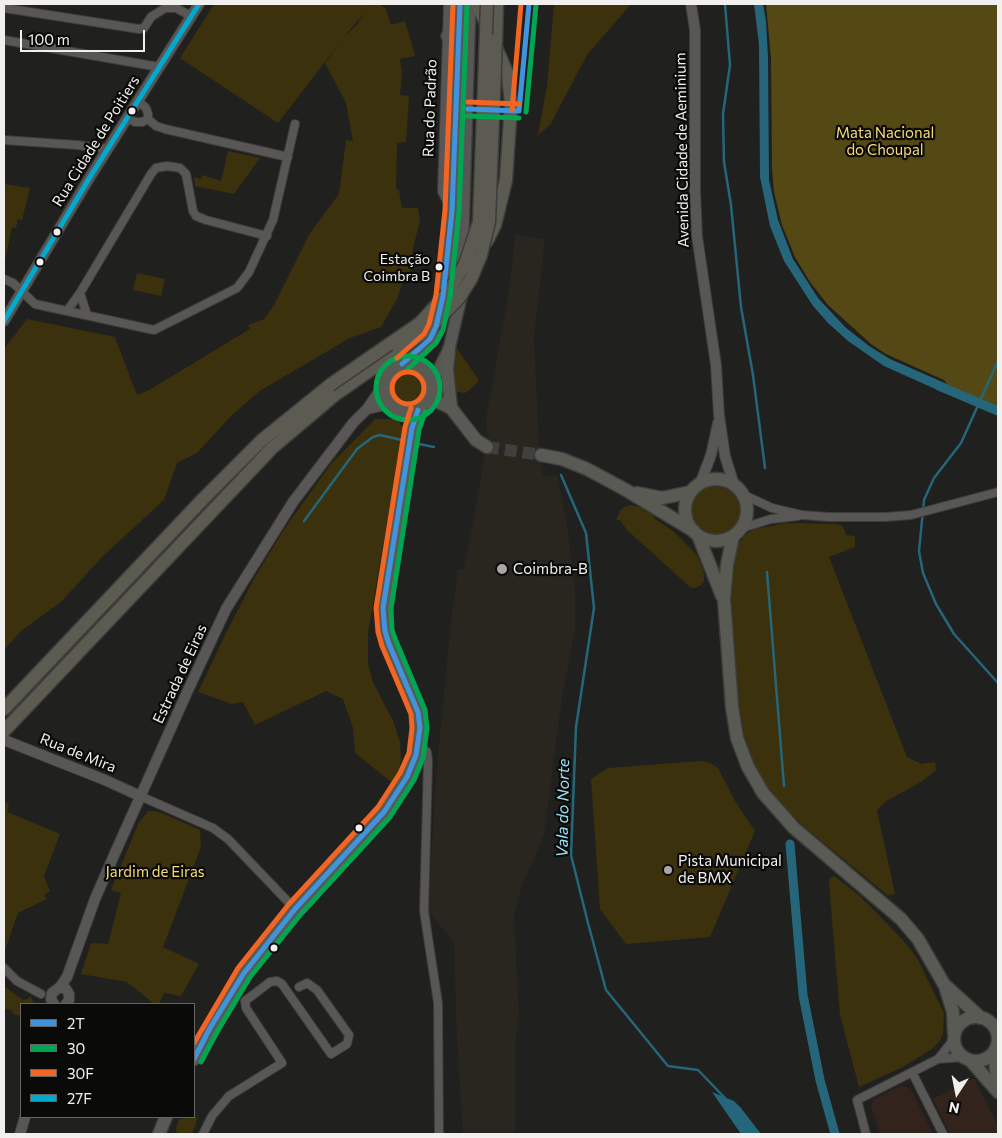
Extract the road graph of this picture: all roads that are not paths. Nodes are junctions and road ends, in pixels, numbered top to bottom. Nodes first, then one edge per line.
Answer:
1 (200, 4) edge
2 (448, 4) edge
3 (470, 4) edge
4 (477, 4) edge
5 (487, 4) edge
6 (497, 4) edge
7 (691, 4) edge
8 (4, 8) edge
9 (460, 8) edge
10 (191, 16) junction
11 (447, 36) junction
12 (4, 40) edge
13 (159, 67) junction
14 (138, 101) junction
15 (127, 118) junction
16 (148, 119) junction
17 (295, 124) dead end
18 (4, 140) edge
19 (108, 149) junction
20 (288, 157) junction
21 (452, 211) junction
22 (267, 236) junction
23 (481, 255) junction
24 (4, 279) edge
25 (22, 291) junction
26 (80, 292) junction
27 (66, 311) junction
28 (86, 316) junction
29 (4, 321) edge
30 (449, 349) junction
31 (402, 364) junction
32 (432, 382) junction
33 (384, 384) junction
34 (333, 389) junction
35 (430, 398) junction
36 (390, 404) junction
37 (450, 404) junction
38 (367, 409) junction
39 (412, 411) junction
40 (719, 415) junction
41 (487, 448) tunnel mouth
42 (540, 455) tunnel mouth
43 (734, 485) junction
44 (695, 488) junction
45 (626, 490) junction
46 (998, 492) edge
47 (744, 495) junction
48 (802, 516) junction
49 (737, 532) junction
50 (696, 533) junction
51 (724, 599) junction
52 (4, 709) edge
53 (4, 731) edge
54 (4, 740) edge
55 (419, 744) junction
56 (140, 796) junction
57 (295, 909) junction
58 (4, 968) edge
59 (946, 986) junction
60 (299, 987) dead end
61 (64, 989) junction
62 (41, 994) dead end
63 (53, 1003) edge
64 (67, 1003) edge
65 (981, 1018) junction
66 (954, 1036) junction
67 (998, 1038) edge
68 (994, 1052) junction
69 (195, 1058) edge
70 (938, 1059) junction
71 (967, 1059) junction
72 (912, 1072) junction
73 (998, 1087) edge
74 (998, 1092) edge
75 (25, 1118) edge
76 (166, 1118) edge
77 (20, 1134) edge
78 (159, 1134) edge
79 (203, 1134) edge
80 (439, 1134) edge
81 (866, 1134) edge
82 (943, 1134) edge

1 - 10 street, Rua Cidade de Poitiers
2 - 11 street, Rua do Padrão
3 - 30 main road
4 - 23 highway, bridge
5 - 34 highway, bridge
6 - 23 highway, bridge
7 - 40 street, Avenida Cidade de Aeminium
8 - 10 street
9 - 11 main road
9 - 21 main road, Rua do Padrão
10 - 13 street, Rua Cidade de Poitiers
11 - 21 street, Rua do Padrão
12 - 13 street
13 - 14 street, Rua Cidade de Poitiers
14 - 15 street, Rua Cidade de Poitiers
14 - 16 street
15 - 16 street
15 - 19 street, Rua Cidade de Poitiers
16 - 20 street
17 - 20 street
18 - 19 street
19 - 25 street, Rua Cidade de Poitiers
20 - 22 street
21 - 31 main road, Rua do Padrão
22 - 26 street
22 - 28 street
23 - 34 highway, bridge
24 - 25 street
25 - 27 street
25 - 29 street, Rua Cidade de Poitiers
26 - 27 street
26 - 28 street
27 - 28 street
30 - 32 main road
30 - 37 main road
31 - 32 main road
31 - 33 main road
32 - 35 main road
32 - 37 main road
33 - 36 main road
33 - 38 street, Estrada de Eiras
34 - 52 highway
34 - 53 highway
35 - 37 main road
35 - 39 main road
36 - 38 street
36 - 39 main road
37 - 41 main road
38 - 56 street, Estrada de Eiras
39 - 55 main road
40 - 43 street, Avenida Cidade de Aeminium
40 - 44 street, Avenida Cidade de Aeminium
42 - 45 main road
43 - 44 main road
43 - 47 main road
44 - 45 main road
44 - 50 main road
45 - 50 main road
46 - 48 street
47 - 48 street
47 - 49 main road
48 - 49 street
49 - 50 main road
49 - 51 main road
50 - 51 main road
51 - 59 main road
54 - 56 street, Rua de Mira
55 - 57 main road
55 - 80 street
56 - 57 street
56 - 61 street, Estrada de Eiras
57 - 69 main road
58 - 62 street
59 - 65 main road
59 - 66 main road
60 - 79 street
61 - 63 street
61 - 64 street, Estrada de Eiras
65 - 66 main road
65 - 67 main road
66 - 70 street
66 - 71 main road
67 - 68 main road
68 - 71 main road
68 - 73 main road
70 - 71 street
70 - 72 street
71 - 74 main road
72 - 81 street
72 - 82 street
75 - 77 street
76 - 78 main road

